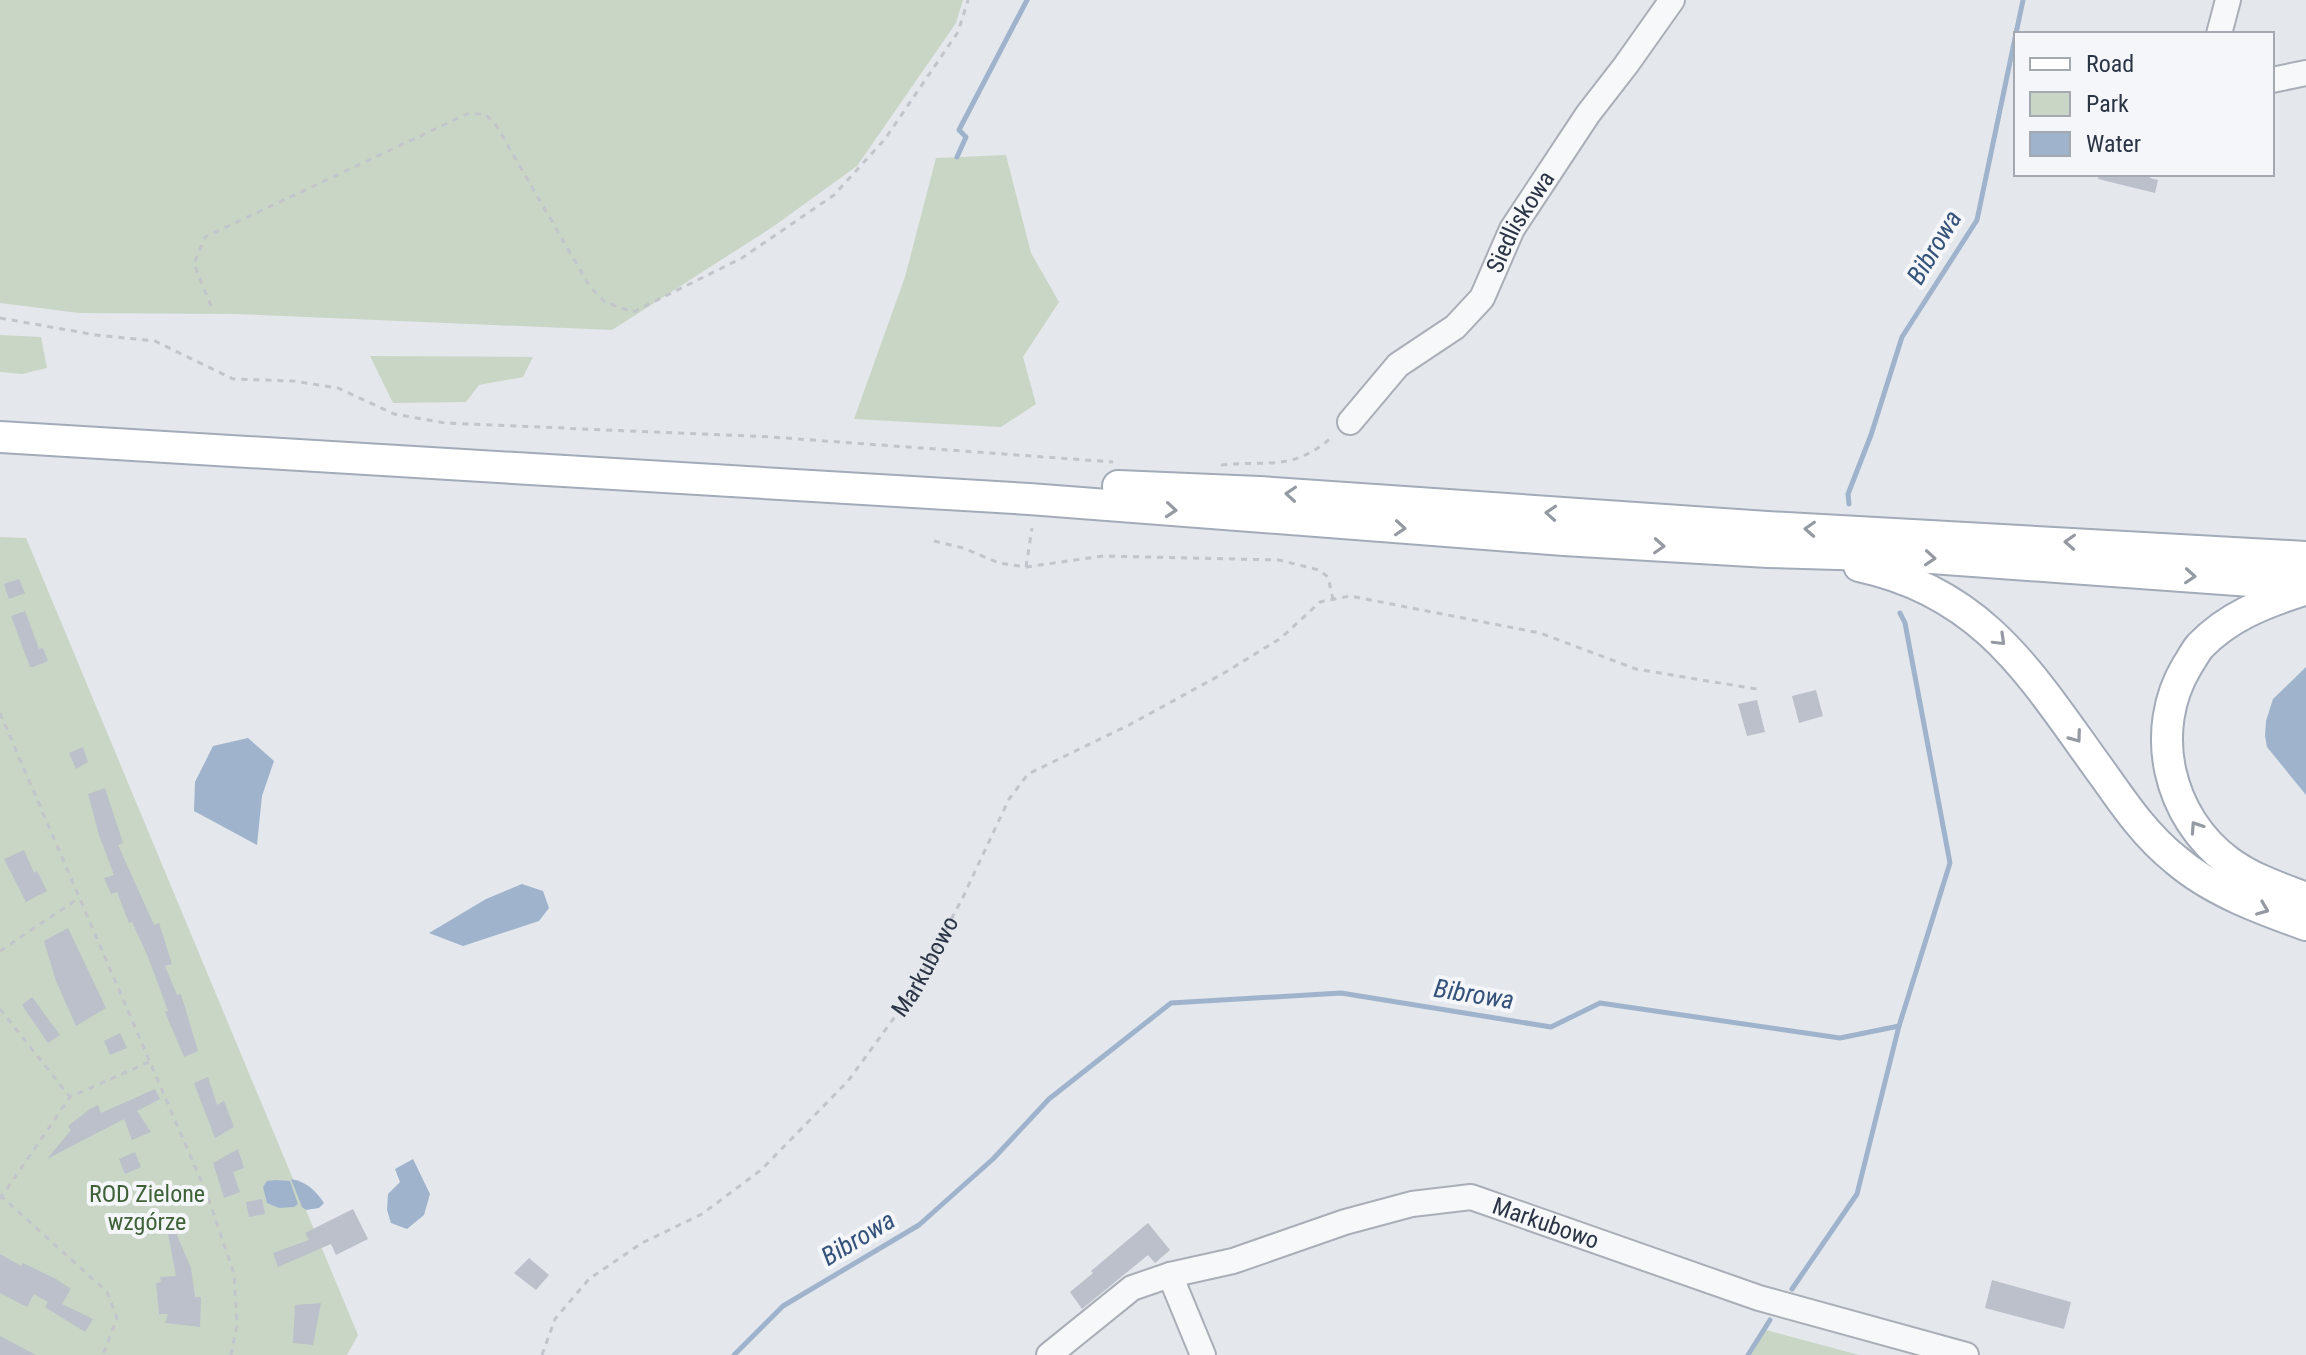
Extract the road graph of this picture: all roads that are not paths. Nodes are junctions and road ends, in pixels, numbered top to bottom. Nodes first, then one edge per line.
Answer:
1 (1672, 0) edge
2 (2228, 0) edge
3 (2220, 32) edge
4 (2306, 73) edge
5 (2274, 80) edge
6 (0, 419) edge
7 (1350, 422) road end
8 (0, 437) edge
9 (1768, 552) junction
10 (2306, 557) edge
11 (2306, 587) edge
12 (2306, 898) edge
13 (2306, 925) edge
14 (1170, 1275) junction
15 (1049, 1355) edge
16 (1203, 1355) edge
17 (1966, 1355) edge

1 - 7 street, Siedliskowa
2 - 3 street
4 - 5 street
10 -> 6 main road
8 -> 9 main road
9 -> 11 main road
9 -> 13 main road
12 -> 11 main road
14 - 15 street, Markubowo
14 - 16 street
14 - 17 street, Markubowo

